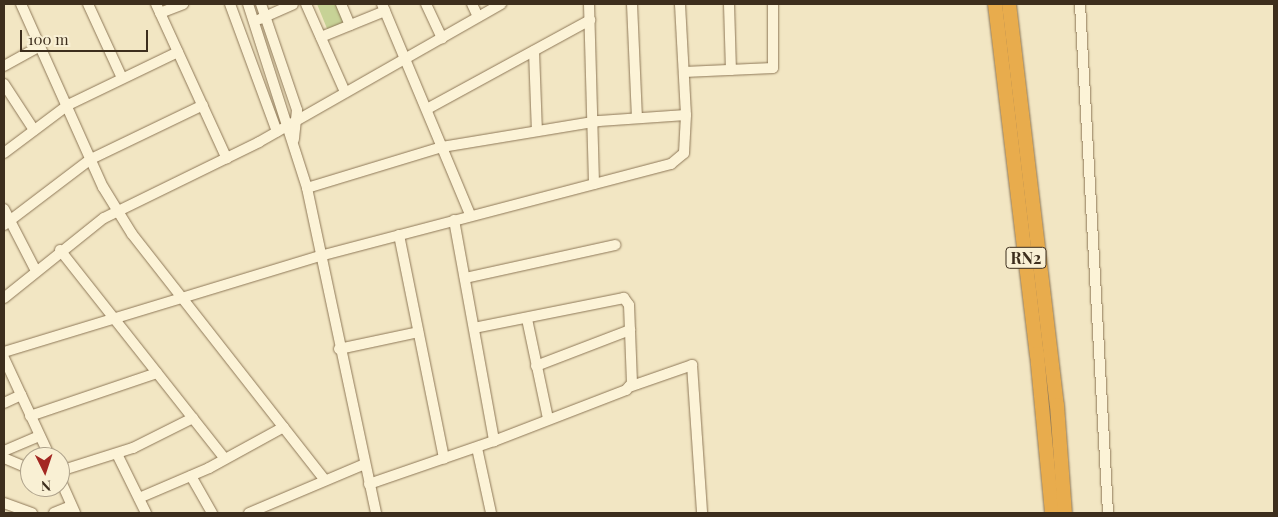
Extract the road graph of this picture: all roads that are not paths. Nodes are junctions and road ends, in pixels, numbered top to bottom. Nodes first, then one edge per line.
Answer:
1 (21, 4) edge
2 (88, 4) edge
3 (183, 4) edge
4 (230, 4) edge
5 (248, 4) edge
6 (261, 4) edge
7 (293, 4) edge
8 (306, 4) edge
9 (341, 4) edge
10 (426, 4) edge
11 (472, 4) edge
12 (501, 4) edge
13 (589, 4) edge
14 (632, 4) edge
15 (680, 4) edge
16 (729, 4) edge
17 (772, 4) edge
18 (995, 4) edge
19 (1010, 4) edge
20 (1080, 4) edge
21 (158, 8) edge
22 (383, 8) edge
23 (266, 16) junction
24 (478, 17) junction
25 (590, 20) junction
26 (254, 21) junction
27 (350, 26) junction
28 (321, 37) junction
29 (442, 38) junction
30 (40, 46) junction
31 (534, 51) junction
32 (178, 52) junction
33 (405, 58) junction
34 (4, 66) edge
35 (731, 70) junction
36 (684, 72) junction
37 (122, 78) junction
38 (4, 84) edge
39 (345, 92) junction
40 (68, 105) junction
41 (203, 105) junction
42 (427, 109) junction
43 (686, 115) junction
44 (298, 117) junction
45 (636, 118) junction
46 (593, 122) junction
47 (286, 124) junction
48 (34, 130) junction
49 (537, 131) junction
50 (276, 132) junction
51 (294, 140) junction
52 (442, 147) junction
53 (4, 153) edge
54 (91, 159) junction
55 (227, 159) junction
56 (594, 184) junction
57 (307, 188) junction
58 (4, 209) edge
59 (117, 210) junction
60 (470, 214) junction
61 (454, 220) junction
62 (7, 223) edge
63 (399, 234) junction
64 (615, 245) dead end
65 (60, 250) junction
66 (320, 256) junction
67 (36, 271) junction
68 (465, 278) junction
69 (4, 298) edge
70 (183, 298) junction
71 (114, 317) junction
72 (527, 319) junction
73 (474, 328) junction
74 (630, 330) junction
75 (418, 332) junction
76 (339, 349) junction
77 (4, 352) edge
78 (4, 358) edge
79 (536, 366) junction
80 (157, 373) junction
81 (629, 387) junction
82 (21, 395) junction
83 (4, 402) edge
84 (30, 416) junction
85 (193, 418) junction
86 (548, 419) junction
87 (284, 427) junction
88 (39, 436) junction
89 (494, 441) junction
90 (45, 447) edge
91 (477, 448) junction
92 (4, 452) edge
93 (117, 454) junction
94 (4, 458) edge
95 (225, 459) junction
96 (444, 459) junction
97 (364, 464) junction
98 (20, 465) edge
99 (70, 468) edge
100 (191, 476) junction
101 (326, 480) junction
102 (369, 484) junction
103 (68, 497) edge
104 (140, 498) junction
105 (4, 503) edge
106 (73, 509) edge
107 (32, 513) edge
108 (54, 513) edge
109 (146, 513) edge
110 (212, 513) edge
111 (249, 513) edge
112 (376, 513) edge
113 (490, 513) edge
114 (702, 513) edge
115 (1052, 513) edge
116 (1065, 513) edge
117 (1108, 513) edge

1 - 30 street
2 - 37 street
3 - 21 street
4 - 50 street
5 - 26 street
6 - 23 street
7 - 23 street
8 - 28 street
9 - 27 street
10 - 29 street
11 - 24 street
12 - 24 street
13 - 25 street
14 - 45 street
15 - 36 street
16 - 35 street
17 - 35 street
18 - 115 highway, RN2
19 - 116 highway, RN2
20 - 117 street
21 - 32 street
22 - 27 street
22 - 33 street
23 - 26 street
23 - 44 street
24 - 29 street
25 - 31 street
25 - 46 street
26 - 47 street
27 - 28 street
28 - 39 street
29 - 33 street
30 - 34 street
30 - 40 street
31 - 42 street
31 - 49 street
32 - 37 street
32 - 41 street
33 - 39 street
33 - 42 street
35 - 36 street
36 - 43 street
37 - 40 street
38 - 48 street
39 - 44 street
40 - 48 street
40 - 54 street
41 - 54 street
41 - 55 street
42 - 52 street
43 - 45 street
43 - 56 street
44 - 47 street
44 - 51 street
45 - 46 street
46 - 49 street
46 - 56 street
47 - 50 street
47 - 51 street
48 - 53 street
49 - 52 street
50 - 55 street
51 - 57 street
52 - 57 street
52 - 60 street
54 - 59 street
54 - 62 street
55 - 59 street
56 - 60 street
57 - 66 street
58 - 62 street
59 - 65 street
59 - 70 street
60 - 61 street
61 - 63 street
61 - 68 street
62 - 67 street
63 - 66 street
63 - 75 street
64 - 68 street
65 - 67 street
65 - 71 street
66 - 70 street
66 - 76 street
67 - 69 street
68 - 73 street
70 - 71 street
70 - 87 street
71 - 77 street
71 - 80 street
72 - 73 street
72 - 74 street
72 - 79 street
73 - 89 street
74 - 79 street
74 - 81 street
75 - 76 street
75 - 96 street
76 - 97 street
78 - 82 street
79 - 86 street
80 - 84 street
80 - 85 street
81 - 86 street
81 - 114 street
82 - 83 street
82 - 84 street
84 - 88 street
85 - 93 street
85 - 95 street
86 - 89 street
87 - 95 street
87 - 101 street
88 - 90 street
88 - 92 street
89 - 91 street
91 - 96 street
91 - 113 street
93 - 99 street
93 - 104 street
94 - 98 street
95 - 100 street
96 - 102 street
97 - 101 street
97 - 102 street
100 - 104 street
100 - 110 street
101 - 111 street
102 - 112 street
103 - 106 street
104 - 109 street
105 - 107 street
106 - 108 street

